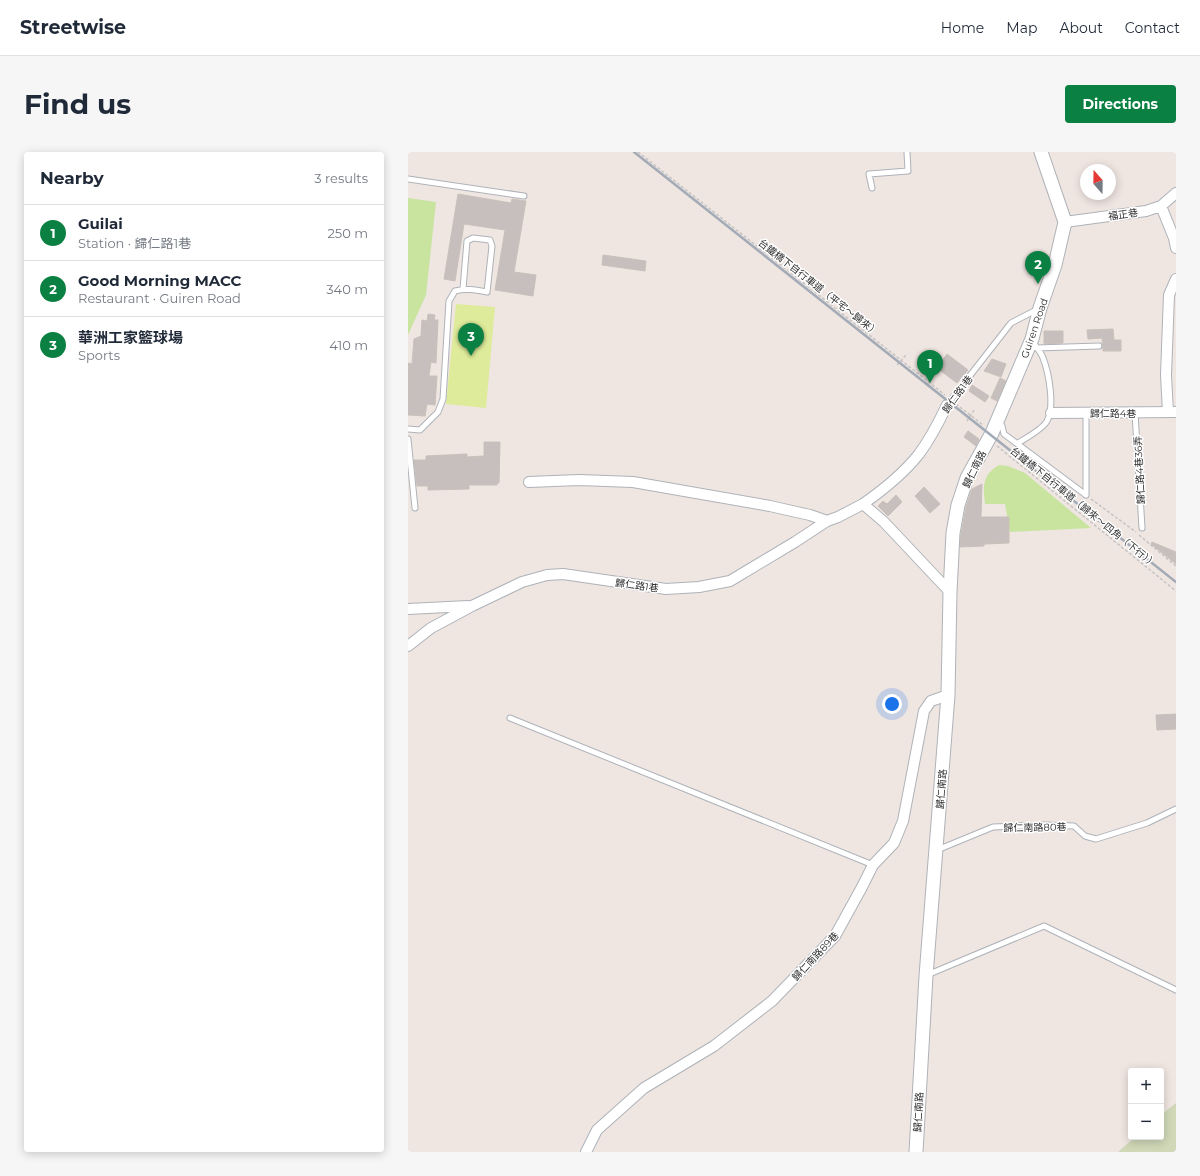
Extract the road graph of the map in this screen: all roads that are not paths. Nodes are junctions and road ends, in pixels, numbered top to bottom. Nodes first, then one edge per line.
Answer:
1 (907, 152) edge
2 (1041, 152) edge
3 (408, 178) edge
4 (872, 188) dead end
5 (1176, 193) edge
6 (524, 196) dead end
7 (1161, 206) junction
8 (1065, 222) junction
9 (1176, 248) edge
10 (1176, 279) edge
11 (463, 289) junction
12 (1040, 308) junction
13 (1172, 319) edge
14 (1034, 344) junction
15 (1099, 346) dead end
16 (950, 403) joint
17 (1172, 412) edge
18 (1051, 413) junction
19 (1086, 413) junction
20 (1136, 413) junction
21 (998, 419) junction
22 (408, 429) edge
23 (991, 436) joint
24 (408, 439) edge
25 (1018, 443) junction
26 (529, 482) dead end
27 (863, 504) junction
28 (415, 508) dead end
29 (827, 521) junction
30 (1142, 528) dead end
31 (950, 592) junction
32 (472, 606) junction
33 (408, 609) edge
34 (408, 646) edge
35 (948, 695) junction
36 (510, 718) dead end
37 (1176, 809) edge
38 (936, 850) junction
39 (873, 865) junction
40 (926, 976) junction
41 (1176, 990) edge
42 (586, 1152) edge
43 (916, 1152) edge

1 - 4 lane
2 - 8 street
3 - 6 lane
5 - 7 street, 福正巷
7 - 8 street, 福正巷
7 - 9 street
8 - 12 street, Guiren Road
10 - 13 street
11 - 11 lane
11 - 22 lane
12 - 14 street, Guiren Road
12 - 16 lane, 歸仁路1巷
13 - 17 street
14 - 15 lane
14 - 18 lane
14 - 21 street, Guiren Road
16 - 27 street, 歸仁路1巷
17 - 20 street, 歸仁路4巷
18 - 19 street, 歸仁路4巷
18 - 25 lane
19 - 20 street, 歸仁路4巷
19 - 25 lane
20 - 30 lane, 歸仁路4巷36弄
21 - 23 street, Guiren Road
21 - 25 lane
23 - 31 street, 歸仁南路
24 - 28 lane
26 - 29 street
27 - 29 street, 歸仁路1巷
27 - 31 street
29 - 32 street, 歸仁路1巷
31 - 35 street, 歸仁南路
32 - 33 street
32 - 34 street, 歸仁路1巷
35 - 38 street, 歸仁南路
35 - 39 street, 歸仁南路89巷
36 - 39 lane
37 - 38 lane, 歸仁南路80巷
38 - 40 street, 歸仁南路
39 - 42 street, 歸仁南路89巷
40 - 41 lane
40 - 43 street, 歸仁南路

